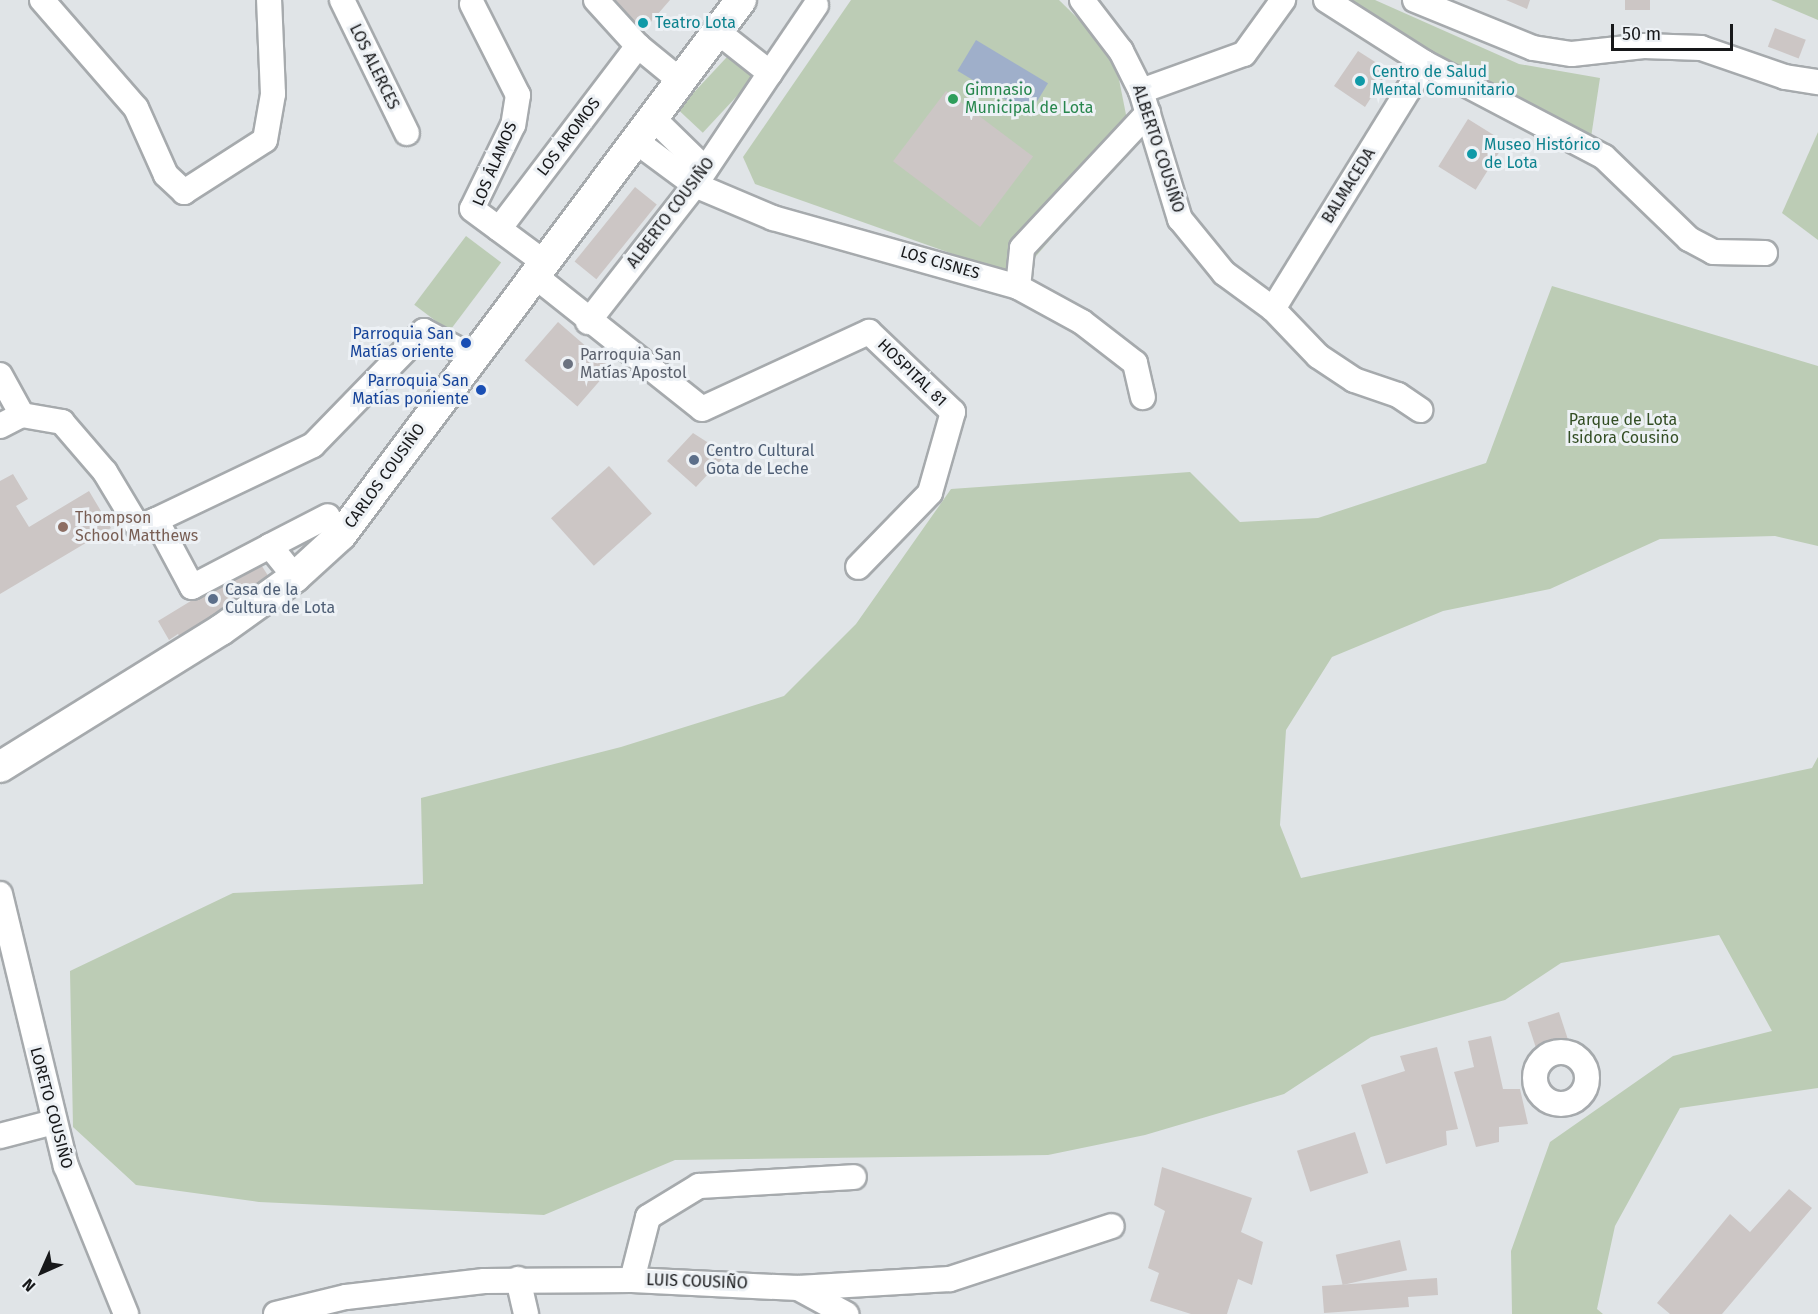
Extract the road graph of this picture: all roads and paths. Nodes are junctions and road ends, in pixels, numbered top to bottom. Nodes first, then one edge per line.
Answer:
1 (42, 0) edge
2 (269, 0) edge
3 (342, 0) edge
4 (596, 0) edge
5 (741, 0) edge
6 (1082, 0) edge
7 (1282, 0) edge
8 (1326, 0) edge
9 (1414, 0) edge
10 (472, 4) dead end
11 (816, 5) dead end
12 (718, 32) junction
13 (639, 46) junction
14 (1425, 63) junction
15 (770, 72) junction
16 (682, 82) junction
17 (1818, 82) edge
18 (1144, 102) junction
19 (646, 131) junction
20 (407, 133) dead end
21 (700, 177) junction
22 (499, 229) junction
23 (1765, 253) dead end
24 (540, 270) junction
25 (1018, 287) junction
26 (1273, 309) junction
27 (588, 322) junction
28 (472, 357) junction
29 (0, 375) edge
30 (1143, 397) dead end
31 (702, 409) joint
32 (1420, 410) dead end
33 (22, 416) junction
34 (0, 426) edge
35 (328, 516) dead end
36 (156, 520) junction
37 (270, 546) junction
38 (858, 567) dead end
39 (295, 577) junction
40 (0, 766) edge
41 (0, 894) edge
42 (5, 938) edge
43 (54, 1122) junction
44 (0, 1136) edge
45 (854, 1177) dead end
46 (1112, 1226) dead end
47 (518, 1279) junction
48 (632, 1280) junction
49 (798, 1288) junction
50 (289, 1312) edge
51 (126, 1314) edge
52 (526, 1314) edge
53 (846, 1314) edge

1 - 2 street
3 - 20 street, LOS ALERCES
4 - 13 street
5 - 12 main road, CARLOS COUSIÑO
6 - 18 street, ALBERTO COUSIÑO
7 - 18 street
8 - 14 street
9 - 17 street
10 - 22 street, LOS ÁLAMOS
11 - 15 street, ALBERTO COUSIÑO
12 - 15 street
12 - 16 main road, CARLOS COUSIÑO
13 - 16 street
13 - 22 street, LOS AROMOS
14 - 23 street
14 - 26 street, BALMACEDA
15 - 21 street, ALBERTO COUSIÑO
16 - 19 main road, CARLOS COUSIÑO
18 - 25 street
18 - 26 street, ALBERTO COUSIÑO
19 - 21 street, LOS CISNES
19 - 24 main road, CARLOS COUSIÑO
21 - 25 street, LOS CISNES
21 - 27 street, ALBERTO COUSIÑO
22 - 24 street, LOS ÁLAMOS
24 - 27 street, LOS ÁLAMOS
24 - 28 main road, CARLOS COUSIÑO
25 - 30 street, LOS CISNES
26 - 32 street, ALBERTO COUSIÑO
27 - 31 street, LOS ÁLAMOS
28 - 36 street
28 - 39 main road, CARLOS COUSIÑO
29 - 33 street
31 - 38 street, HOSPITAL 81
33 - 34 street
33 - 36 street
35 - 37 street
36 - 37 street
37 - 39 street
39 - 40 main road, CARLOS COUSIÑO
41 - 42 street, LORETO COUSIÑO
42 - 43 street, LORETO COUSIÑO
43 - 44 street
43 - 51 street, LORETO COUSIÑO
45 - 48 street
46 - 49 street, LUIS COUSIÑO
47 - 48 street, LUIS COUSIÑO
47 - 50 street, LUIS COUSIÑO
47 - 52 street
48 - 49 street, LUIS COUSIÑO
49 - 53 street

